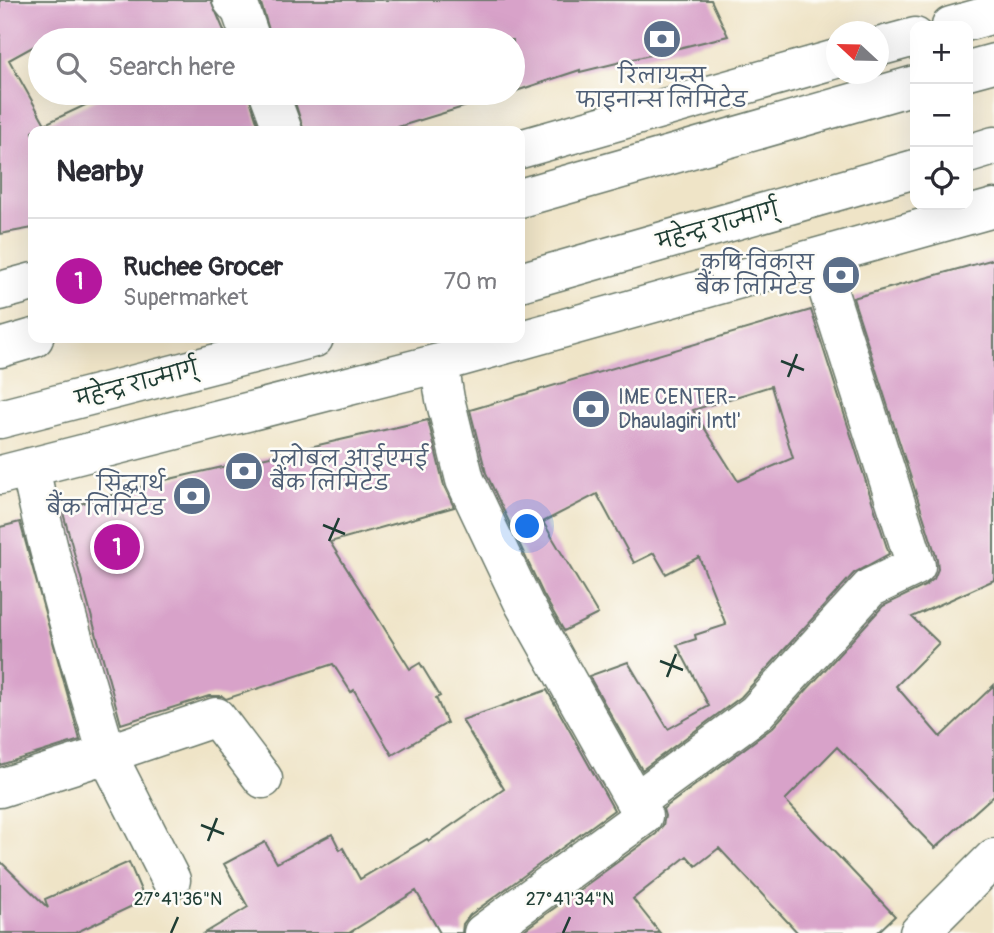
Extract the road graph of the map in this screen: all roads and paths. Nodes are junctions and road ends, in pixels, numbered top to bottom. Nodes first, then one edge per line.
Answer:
1 (994, 14) edge
2 (969, 21) edge
3 (910, 38) edge
4 (889, 44) edge
5 (826, 62) edge
6 (994, 63) edge
7 (973, 69) edge
8 (910, 86) edge
9 (273, 105) edge
10 (281, 126) edge
11 (994, 146) edge
12 (525, 148) edge
13 (973, 152) edge
14 (910, 170) edge
15 (525, 197) edge
16 (994, 208) edge
17 (818, 259) junction
18 (525, 281) edge
19 (28, 283) edge
20 (0, 291) edge
21 (525, 339) edge
22 (28, 340) edge
23 (295, 343) edge
24 (512, 343) edge
25 (0, 348) edge
26 (439, 363) junction
27 (0, 419) edge
28 (15, 471) edge
29 (107, 754) junction
30 (263, 779) dead end
31 (0, 788) edge
32 (635, 802) junction
33 (994, 858) edge
34 (171, 880) dead end
35 (483, 933) edge
36 (919, 933) edge

1 - 2 main road
3 - 4 main road
5 - 12 main road
6 - 7 main road
8 - 15 main road
9 - 10 main road
11 - 13 main road
14 - 18 main road, महेन्द्र राज्मार्ग्
16 - 17 main road
17 - 21 main road
17 - 32 main road
19 - 20 main road
22 - 25 main road
23 - 27 main road, महेन्द्र राज्मार्ग्
24 - 26 main road
26 - 28 main road
26 - 32 main road
28 - 29 main road
29 - 30 main road
29 - 31 main road
29 - 34 main road
32 - 35 main road
33 - 36 main road

